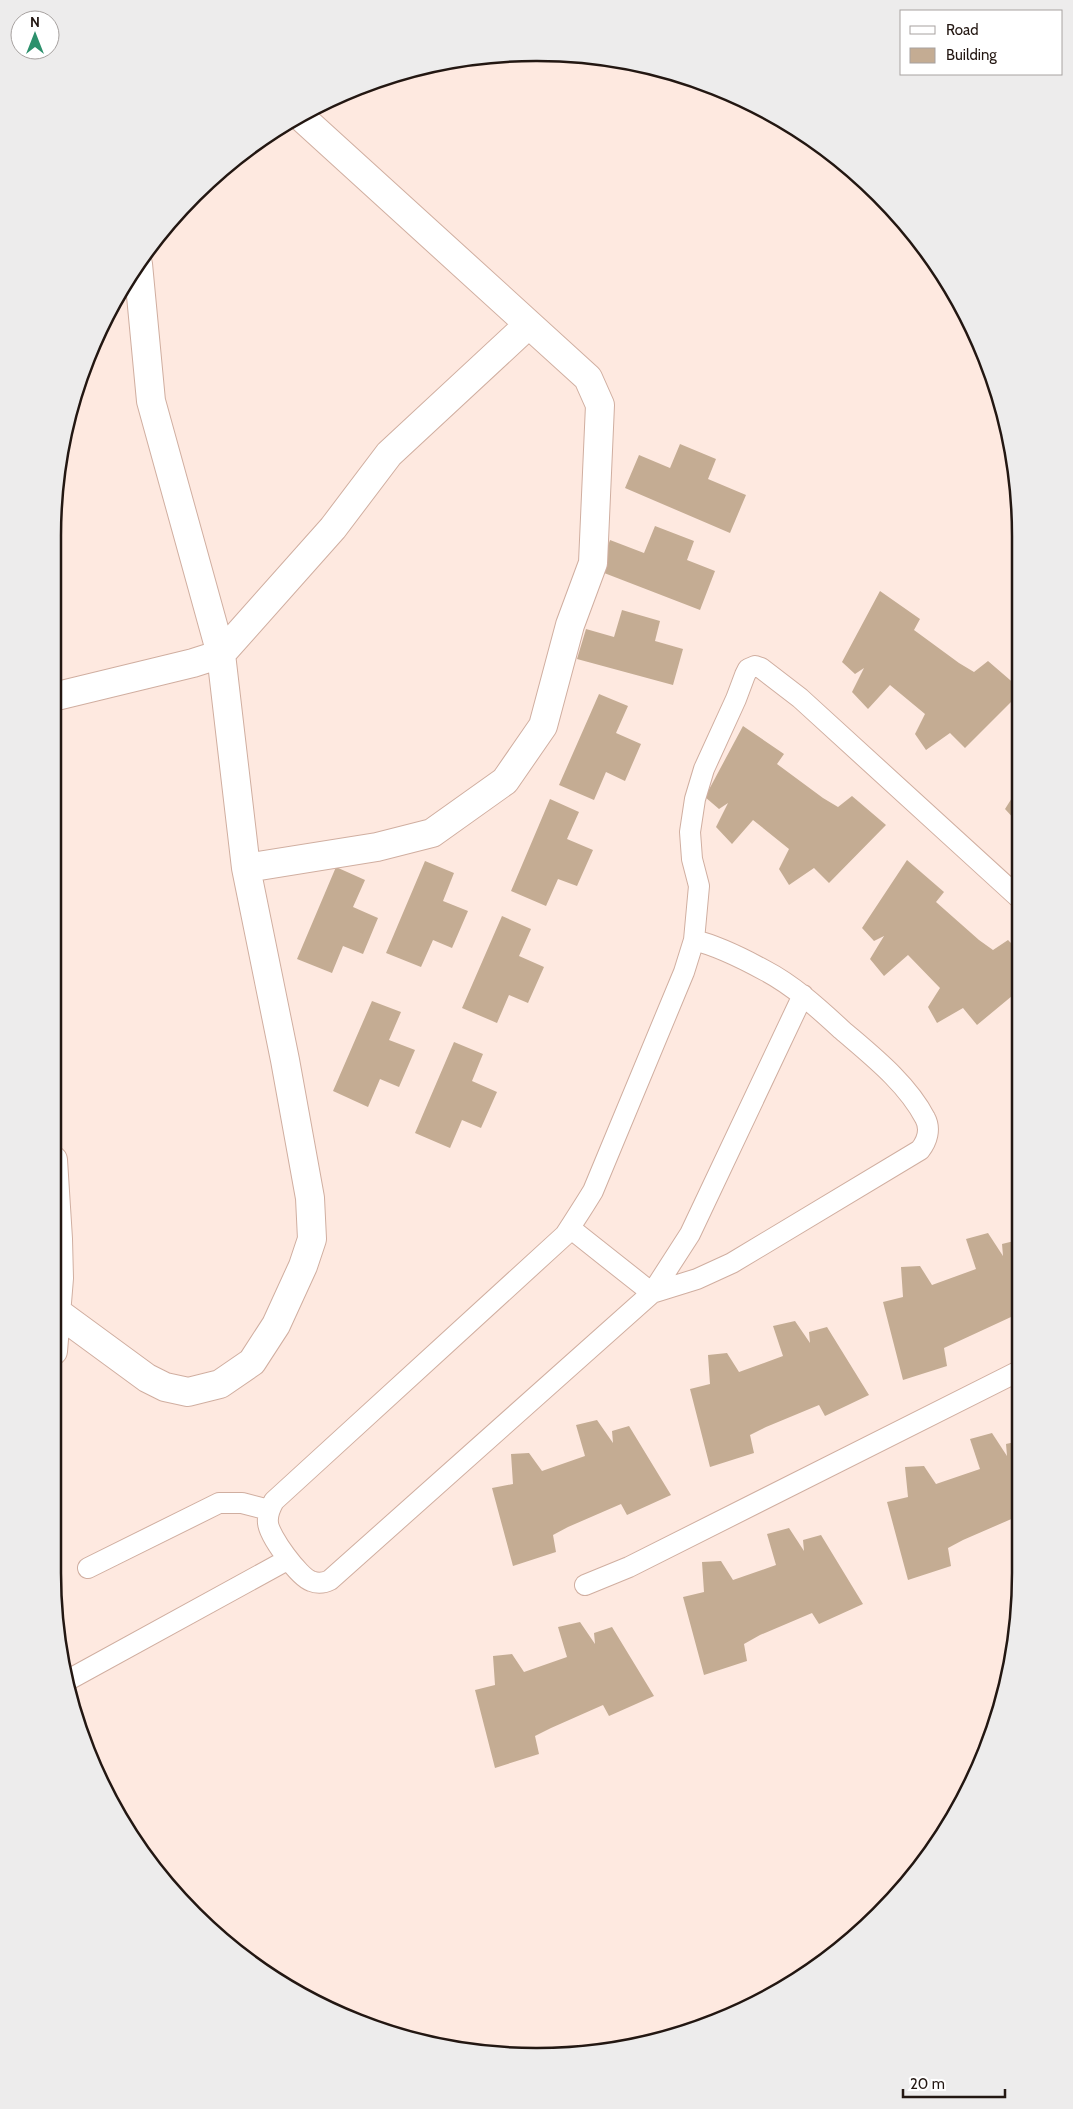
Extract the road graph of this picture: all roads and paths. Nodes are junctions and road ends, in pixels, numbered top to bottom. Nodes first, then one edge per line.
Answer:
1 (306, 121) edge
2 (139, 275) edge
3 (528, 325) junction
4 (221, 654) junction
5 (61, 695) edge
6 (246, 868) junction
7 (1012, 892) edge
8 (694, 940) junction
9 (803, 995) junction
10 (570, 1228) junction
11 (652, 1293) junction
12 (61, 1315) edge
13 (1012, 1375) edge
14 (269, 1510) junction
15 (287, 1560) junction
16 (88, 1568) dead end
17 (585, 1585) dead end
18 (73, 1677) edge

1 - 3 street
2 - 4 street
3 - 4 street
3 - 6 street
4 - 5 street
4 - 6 street
6 - 12 street
7 - 8 lane
8 - 9 lane
8 - 10 lane
9 - 11 lane
9 - 11 lane
10 - 11 lane
10 - 14 lane
11 - 15 lane
13 - 17 lane
14 - 15 lane
14 - 16 lane
15 - 18 lane

